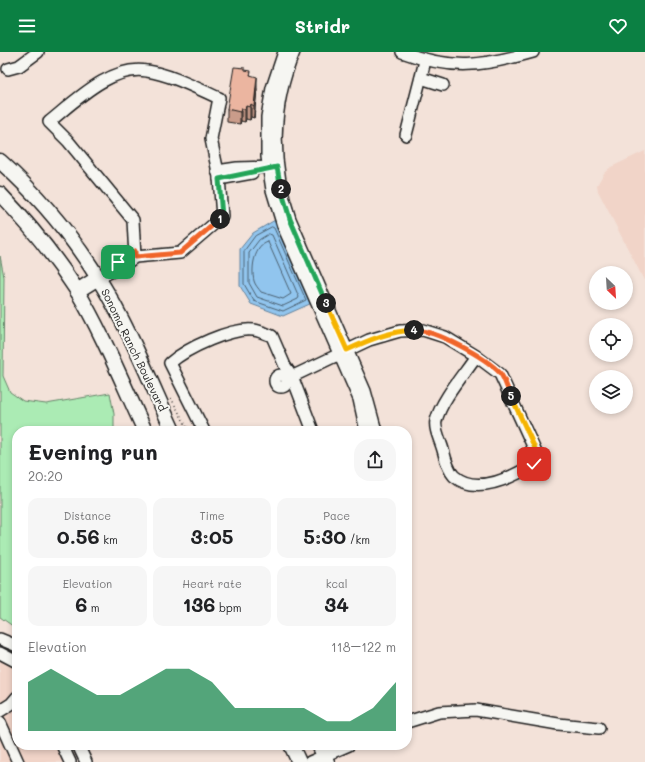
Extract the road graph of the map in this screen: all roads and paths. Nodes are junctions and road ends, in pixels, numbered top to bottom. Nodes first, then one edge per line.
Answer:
1 (38, 52) edge
2 (284, 52) edge
3 (294, 52) edge
4 (402, 52) edge
5 (533, 52) edge
6 (425, 61) junction
7 (8, 69) dead end
8 (421, 78) junction
9 (443, 85) dead end
10 (406, 135) dead end
11 (0, 161) edge
12 (272, 168) junction
13 (218, 175) junction
14 (0, 194) edge
15 (135, 254) junction
16 (98, 278) junction
17 (77, 291) junction
18 (343, 353) junction
19 (476, 356) junction
20 (290, 378) junction
21 (143, 426) edge
22 (172, 426) edge
23 (202, 426) edge
24 (311, 426) edge
25 (365, 426) edge
26 (375, 426) edge
27 (0, 639) edge
28 (12, 644) edge
29 (0, 653) edge
30 (12, 659) edge
31 (12, 700) edge
32 (2, 707) edge
33 (412, 720) edge
34 (0, 722) edge
35 (599, 728) dead end
36 (12, 749) edge
37 (13, 750) edge
38 (64, 750) edge
39 (80, 750) edge
40 (293, 750) edge
41 (335, 750) edge
42 (324, 754) edge
43 (18, 762) edge
44 (70, 762) edge
45 (86, 762) edge
46 (299, 762) edge
47 (310, 762) edge

1 - 7 street
2 - 12 street
3 - 12 street
4 - 6 street
5 - 6 street
6 - 8 street
8 - 9 street
8 - 10 street
11 - 16 main road, Sonoma Ranch Boulevard
12 - 13 street
12 - 18 street
13 - 15 street
13 - 15 street
14 - 17 main road
15 - 16 street
16 - 17 main road
16 - 22 main road, Sonoma Ranch Boulevard
17 - 21 main road
18 - 19 street
18 - 20 street
18 - 25 street
18 - 26 street
19 - 19 street
20 - 23 street
20 - 24 street
27 - 28 street
29 - 30 street
31 - 32 street
33 - 35 street
34 - 36 street
37 - 43 street
38 - 44 street
39 - 45 street
40 - 46 main road
41 - 42 street
42 - 47 street

